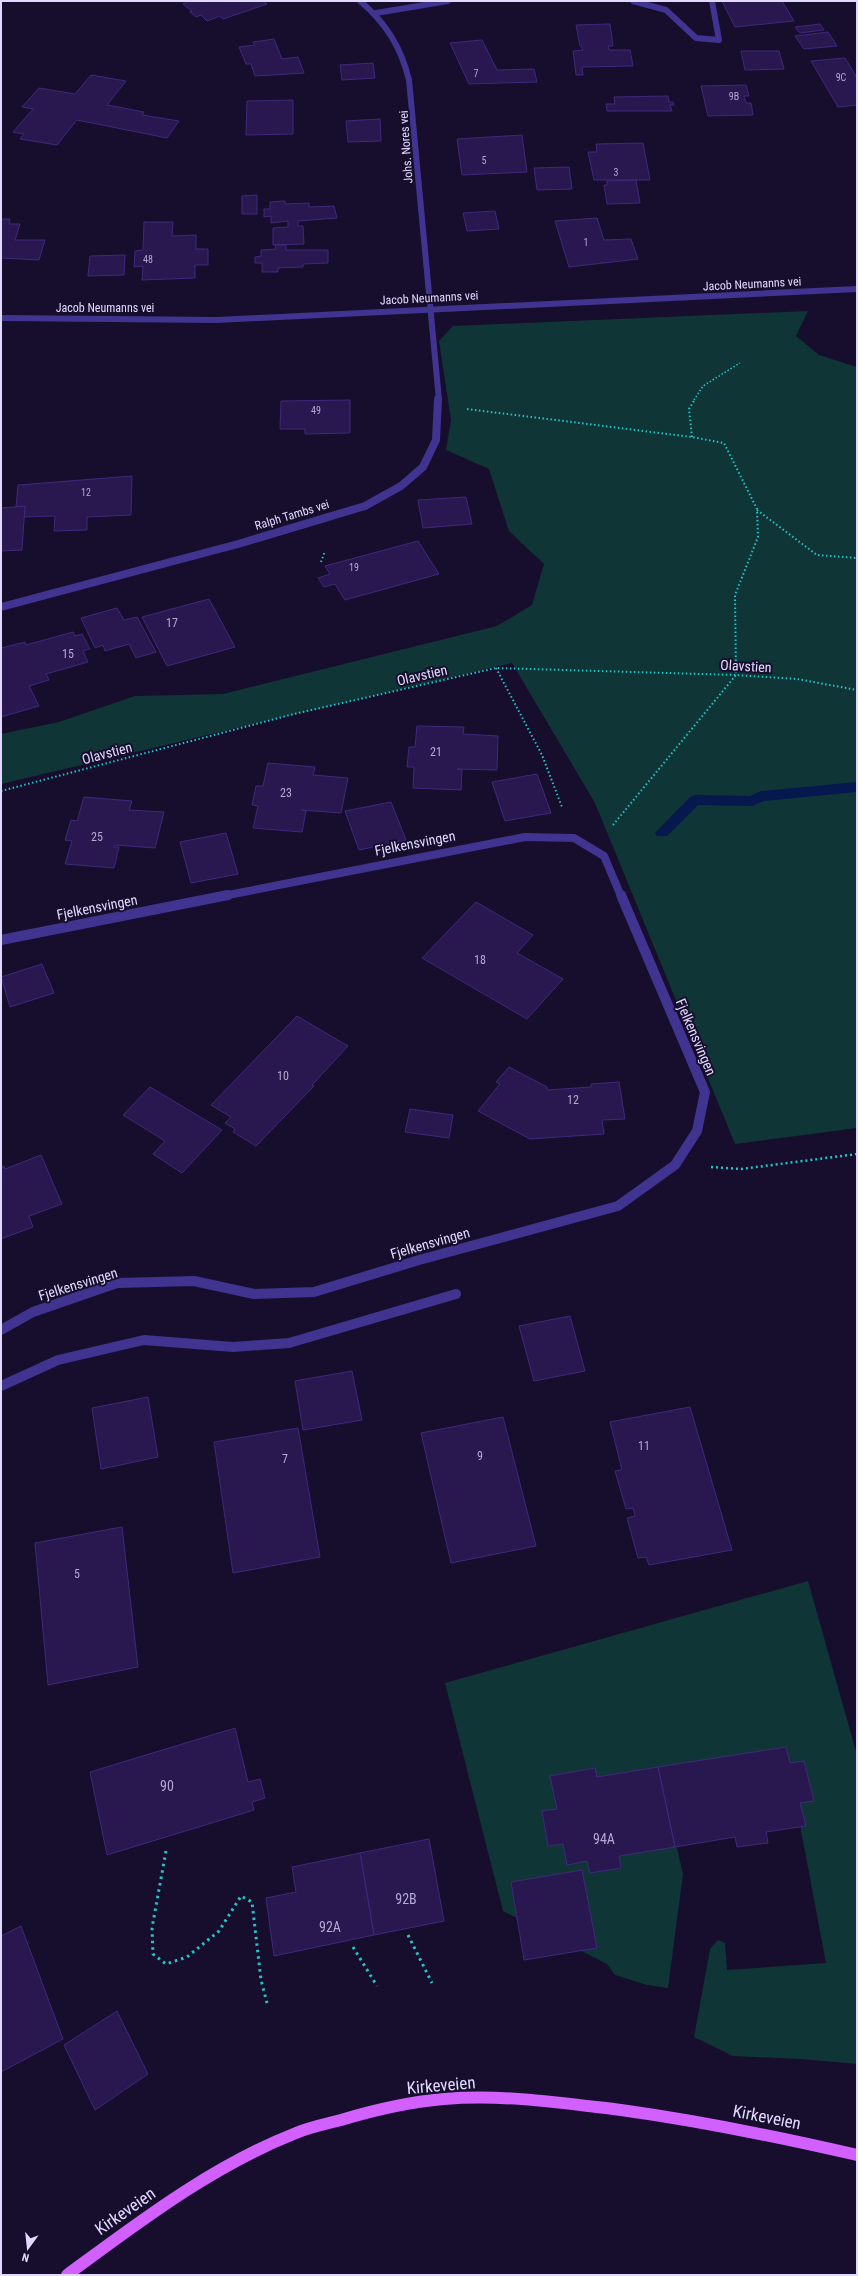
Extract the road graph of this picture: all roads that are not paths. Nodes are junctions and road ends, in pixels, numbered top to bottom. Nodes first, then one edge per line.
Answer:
1 (360, 1) edge
2 (448, 1) edge
3 (633, 1) edge
4 (712, 1) edge
5 (376, 13) junction
6 (857, 290) edge
7 (429, 308) junction
8 (1, 318) edge
9 (1, 606) edge
10 (1, 940) edge
11 (456, 1294) dead end
12 (1, 1330) edge
13 (1, 1386) edge
14 (857, 2155) edge
15 (67, 2275) edge

1 - 5 street, Johs. Nores vei
2 - 5 street
3 - 4 street
5 - 7 street, Johs. Nores vei
6 - 7 street, Jacob Neumanns vei
7 - 8 street, Jacob Neumanns vei
7 - 9 street, Ralph Tambs vei
10 - 12 street, Fjelkensvingen
11 - 13 street
14 - 15 main road, Kirkeveien

